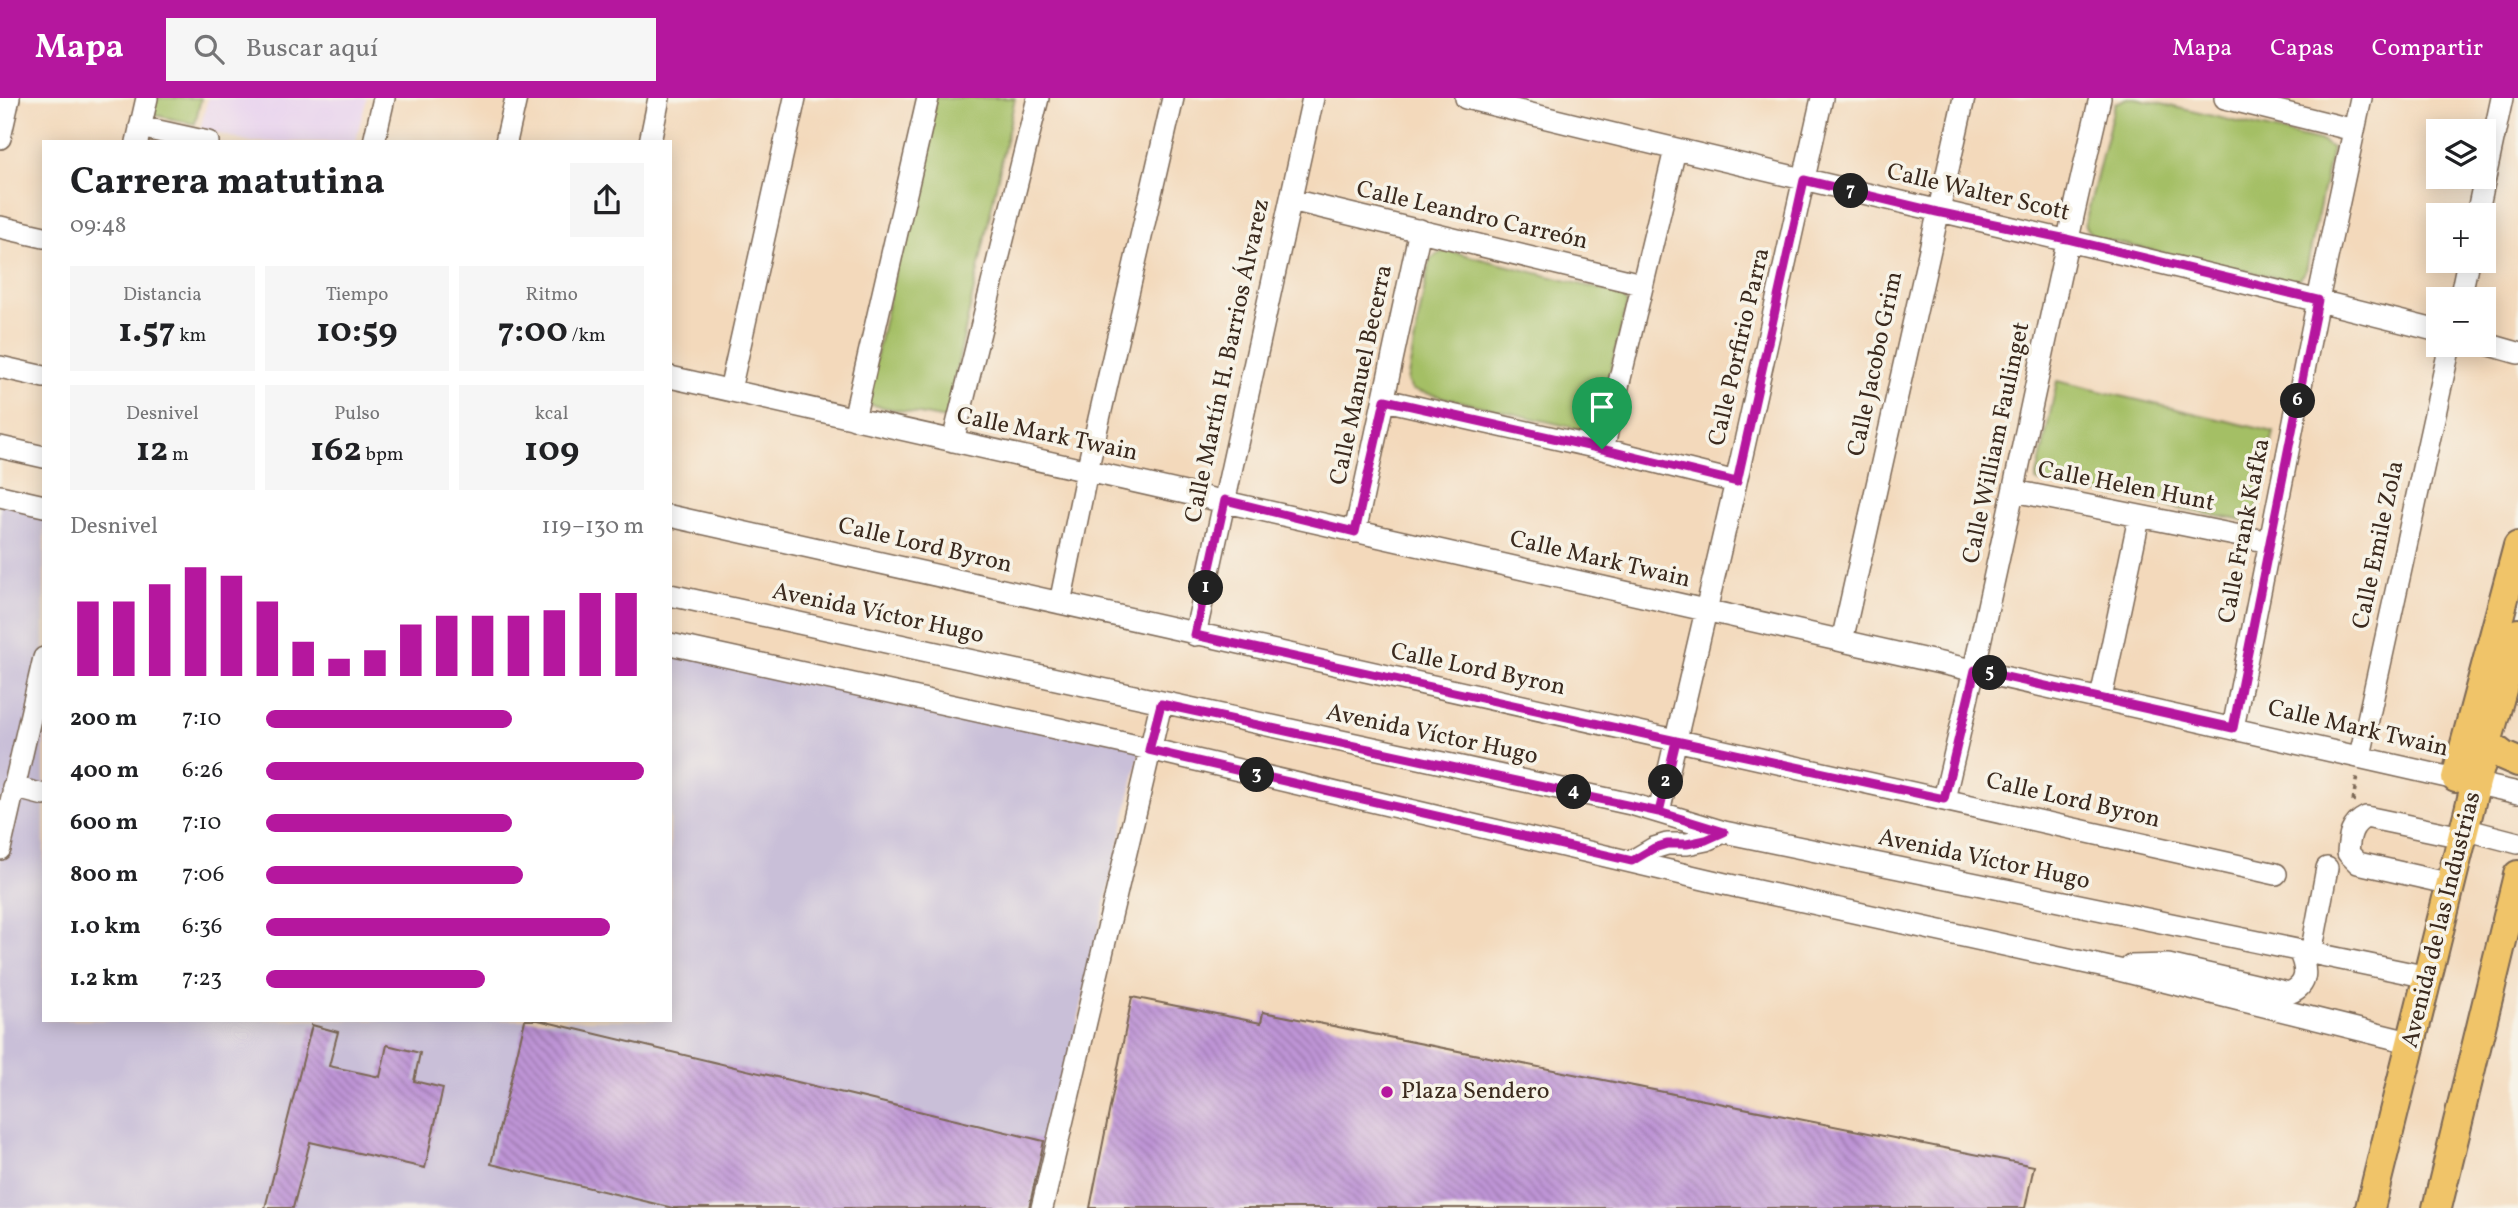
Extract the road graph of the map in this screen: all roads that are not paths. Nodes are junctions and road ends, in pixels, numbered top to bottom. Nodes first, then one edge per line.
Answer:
1 (9, 98) edge
2 (147, 98) edge
3 (384, 98) edge
4 (516, 98) edge
5 (659, 98) edge
6 (795, 98) edge
7 (928, 98) edge
8 (1038, 98) edge
9 (1173, 98) edge
10 (1313, 98) edge
11 (1466, 98) edge
12 (1822, 98) edge
13 (1964, 98) edge
14 (2100, 98) edge
15 (2361, 98) edge
16 (2502, 98) edge
17 (2230, 99) edge
18 (2354, 130) junction
19 (139, 134) edge
20 (0, 138) edge
21 (191, 140) edge
22 (374, 140) edge
23 (506, 140) edge
24 (650, 140) edge
25 (1675, 150) junction
26 (1804, 180) junction
27 (1291, 200) junction
28 (2480, 203) edge
29 (1937, 212) junction
30 (0, 227) edge
31 (1420, 230) junction
32 (42, 237) edge
33 (2067, 239) junction
34 (1641, 284) junction
35 (2318, 300) junction
36 (2426, 328) edge
37 (2496, 347) edge
38 (2518, 353) edge
39 (2447, 357) edge
40 (0, 367) edge
41 (42, 377) edge
42 (672, 377) edge
43 (730, 390) junction
44 (1385, 400) junction
45 (854, 419) junction
46 (953, 441) junction
47 (0, 447) edge
48 (1602, 449) junction
49 (42, 457) edge
50 (1087, 471) junction
51 (1737, 482) junction
52 (2014, 491) junction
53 (0, 496) edge
54 (1225, 500) junction
55 (42, 506) edge
56 (672, 516) edge
57 (2139, 517) junction
58 (1355, 532) junction
59 (2270, 542) junction
60 (2518, 546) edge
61 (672, 596) edge
62 (1060, 603) junction
63 (1706, 610) junction
64 (2518, 633) edge
65 (1195, 635) junction
66 (1842, 641) junction
67 (672, 643) edge
68 (42, 666) edge
69 (1975, 670) junction
70 (2101, 698) junction
71 (1161, 704) junction
72 (2233, 728) junction
73 (1676, 741) junction
74 (2487, 743) junction
75 (1149, 750) junction
76 (2360, 756) junction
77 (2518, 762) edge
78 (2466, 780) junction
79 (13, 787) junction
80 (2518, 793) edge
81 (42, 794) edge
82 (1944, 799) junction
83 (1659, 812) junction
84 (1724, 832) junction
85 (2463, 833) junction
86 (2518, 843) edge
87 (0, 849) edge
88 (1632, 861) junction
89 (2327, 868) dead end
90 (2276, 874) dead end
91 (2518, 875) edge
92 (2451, 884) junction
93 (2305, 953) junction
94 (2119, 970) junction
95 (2428, 977) junction
96 (2413, 1043) junction
97 (1042, 1208) edge
98 (2370, 1208) edge
99 (2437, 1208) edge

1 - 20 street
2 - 19 street
3 - 22 street
4 - 23 street
5 - 24 street
6 - 43 street
7 - 45 street
8 - 46 street
9 - 50 street
10 - 27 street, Calle Martín H. Barrios Álvarez
11 - 25 street, Calle Walter Scott
12 - 26 street, Calle Porfirio Parra
13 - 29 street, Calle Jacobo Grim
14 - 33 street, Calle William Faulinget
15 - 18 street, Calle Frank Kafka
16 - 28 street
17 - 18 street
18 - 35 street, Calle Frank Kafka
19 - 21 street
25 - 26 street, Calle Walter Scott
25 - 34 street
26 - 29 street, Calle Walter Scott
26 - 51 street, Calle Porfirio Parra
27 - 31 street, Calle Leandro Carreón
27 - 54 street, Calle Martín H. Barrios Álvarez
29 - 33 street, Calle Walter Scott
29 - 66 street, Calle Jacobo Grim
30 - 32 street
31 - 34 street, Calle Leandro Carreón
31 - 44 street, Calle Manuel Becerra
33 - 35 street, Calle Walter Scott
33 - 52 street, Calle William Faulinget
34 - 48 street
35 - 36 street, Calle Walter Scott
35 - 59 street, Calle Frank Kafka
37 - 38 street
39 - 76 street, Calle Emile Zola
40 - 41 street
42 - 43 street, Calle Mark Twain
43 - 45 street, Calle Mark Twain
44 - 48 street
44 - 58 street, Calle Manuel Becerra
45 - 46 street, Calle Mark Twain
46 - 50 street, Calle Mark Twain
47 - 49 street
48 - 51 street
50 - 54 street, Calle Mark Twain
50 - 62 street
51 - 63 street, Calle Porfirio Parra
52 - 57 street, Calle Helen Hunt
52 - 69 street, Calle William Faulinget
53 - 55 street
54 - 58 street, Calle Mark Twain
54 - 65 street, Calle Martín H. Barrios Álvarez
56 - 62 street, Calle Lord Byron
57 - 59 street, Calle Helen Hunt
57 - 70 street
58 - 63 street, Calle Mark Twain
59 - 72 street, Calle Frank Kafka
60 - 78 main road
61 - 71 street, Avenida Víctor Hugo
62 - 65 street, Calle Lord Byron
63 - 66 street, Calle Mark Twain
63 - 73 street, Calle Porfirio Parra
64 - 74 main road, Avenida de las Industrias
65 - 73 street, Calle Lord Byron
66 - 69 street, Calle Mark Twain
67 - 75 street
68 - 79 street
69 - 70 street, Calle Mark Twain
69 - 82 street, Calle William Faulinget
70 - 72 street, Calle Mark Twain
71 - 75 street
71 - 83 street, Avenida Víctor Hugo
72 - 76 street, Calle Mark Twain
73 - 82 street, Calle Lord Byron
73 - 83 street, Calle Porfirio Parra
74 - 77 main road
74 - 78 main road, Avenida de las Industrias
75 - 88 street
75 - 97 street
76 - 78 street, Calle Mark Twain
78 - 80 street, Calle Mark Twain
78 - 85 main road, Avenida de las Industrias
79 - 81 street
79 - 87 street
82 - 90 street, Calle Lord Byron
83 - 84 street, Avenida Víctor Hugo
84 - 88 street
84 - 93 street, Avenida Víctor Hugo
85 - 86 street
85 - 92 main road, Avenida de las Industrias
85 - 92 street
88 - 94 street
89 - 93 street
91 - 99 main road
92 - 95 main road, Avenida de las Industrias
93 - 94 street
93 - 95 street, Avenida Víctor Hugo
94 - 96 street
95 - 96 main road, Avenida de las Industrias
96 - 98 main road, Avenida de las Industrias

